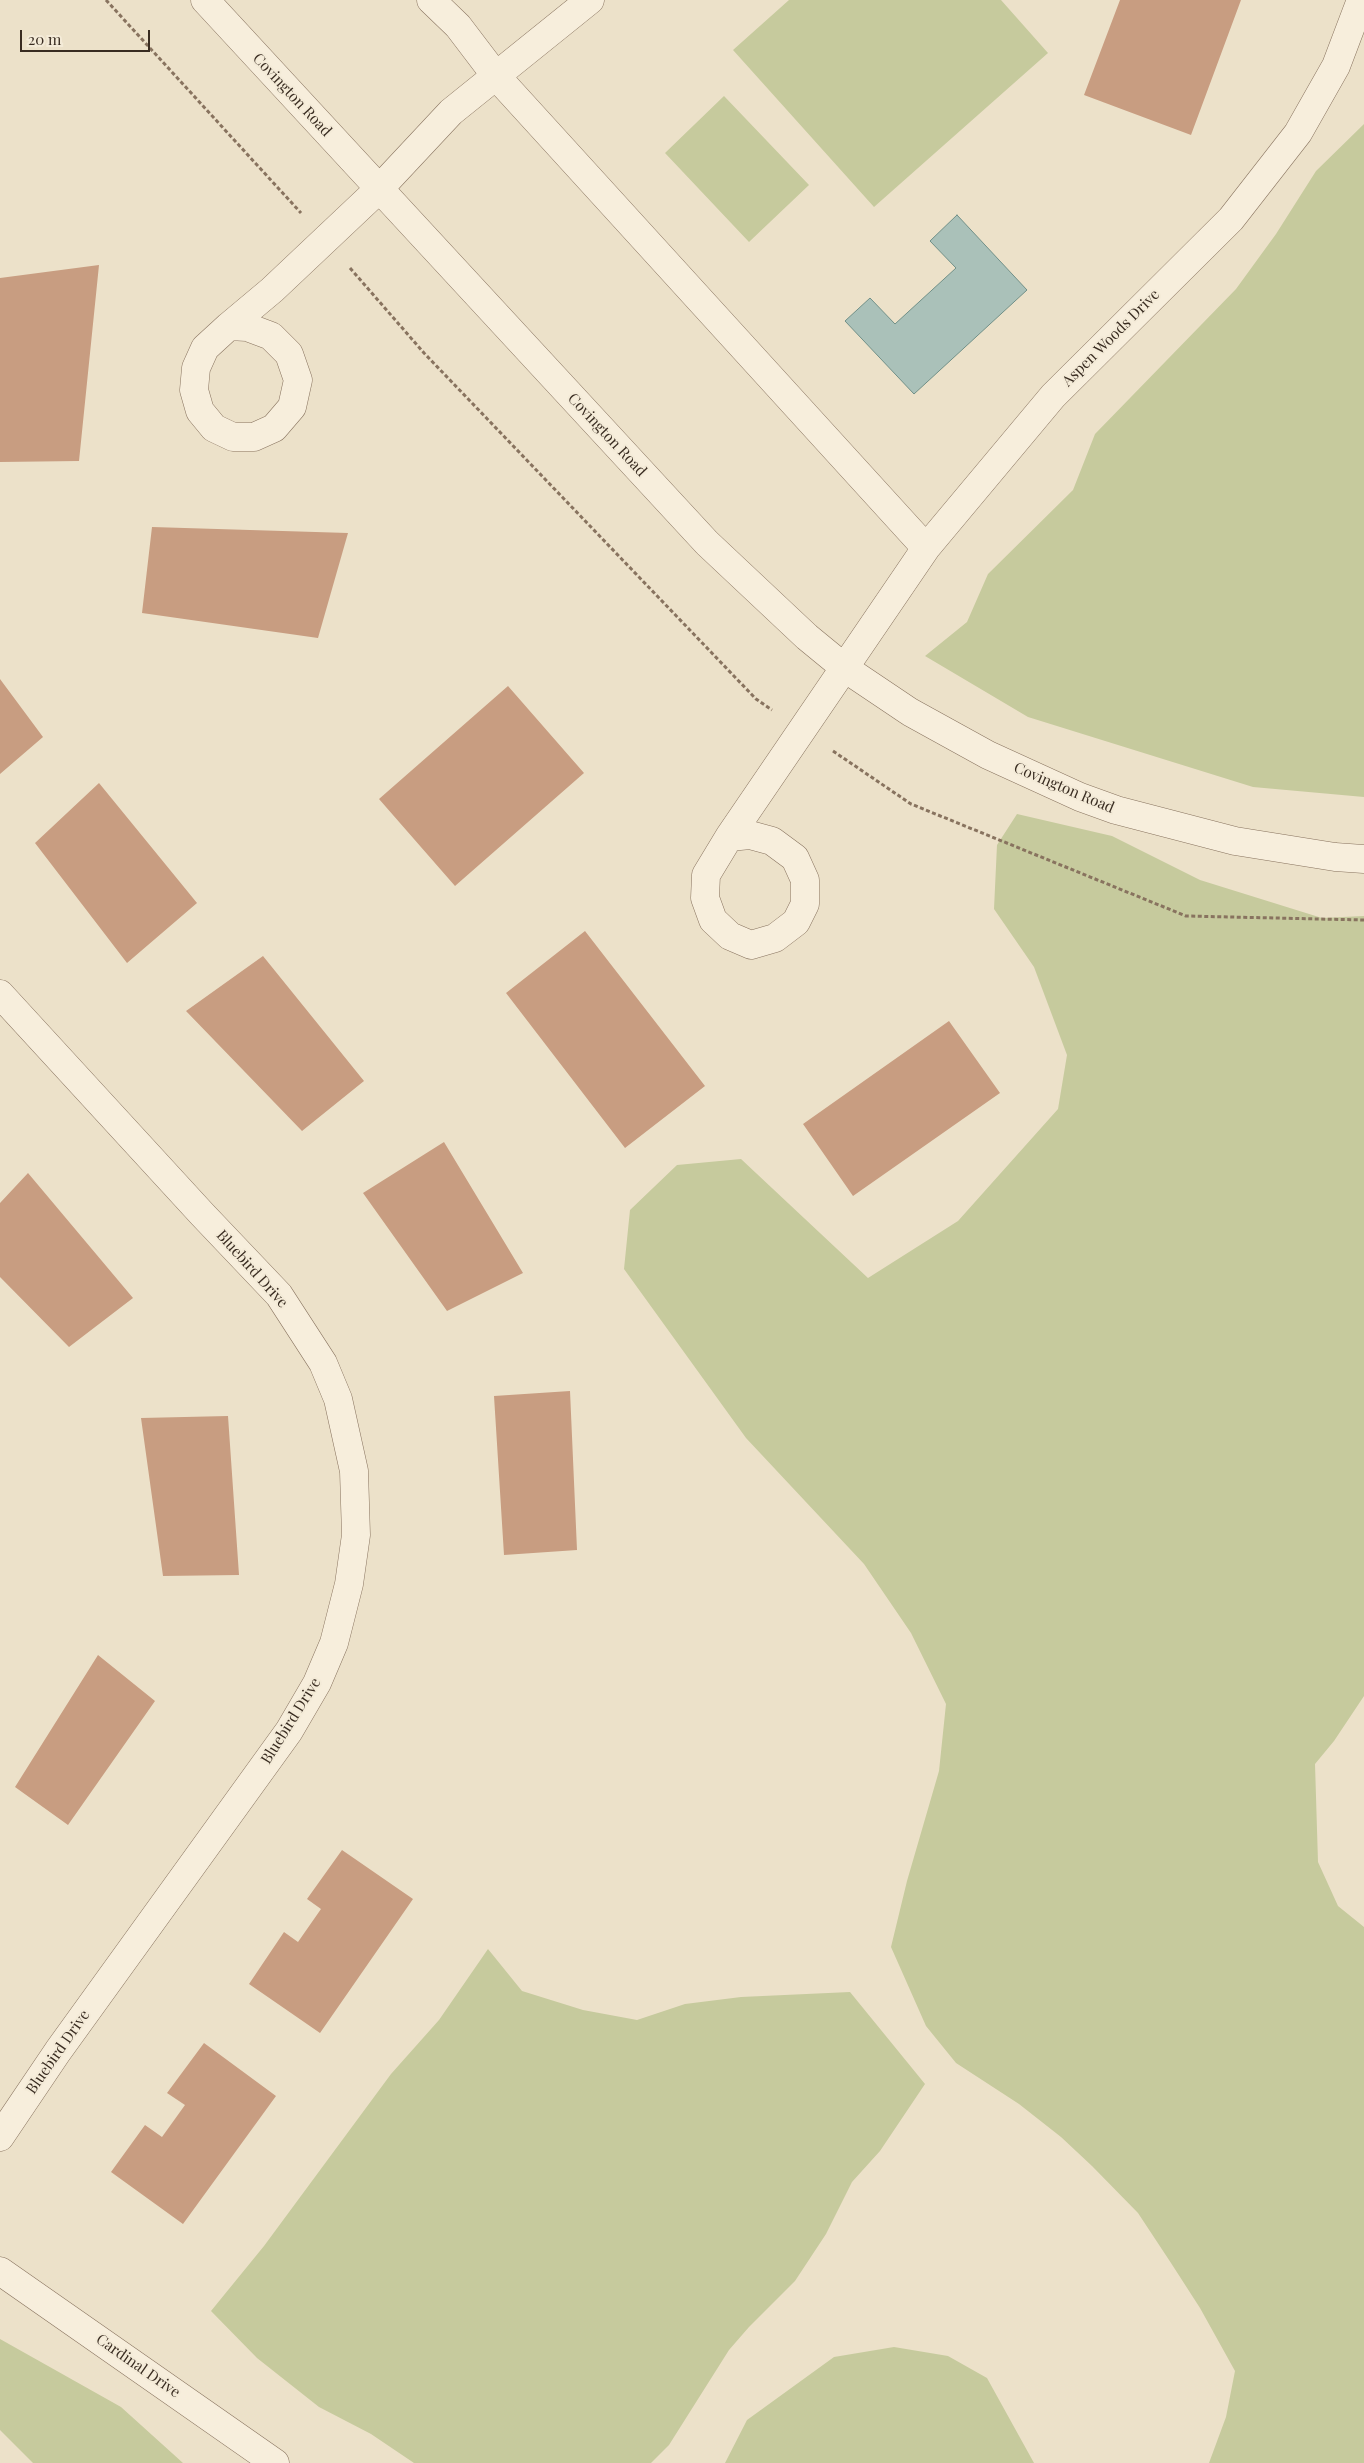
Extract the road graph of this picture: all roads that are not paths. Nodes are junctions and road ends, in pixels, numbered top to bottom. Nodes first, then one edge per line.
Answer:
1 (205, 0) edge
2 (431, 0) edge
3 (590, 0) edge
4 (1361, 0) edge
5 (496, 76) junction
6 (380, 190) junction
7 (229, 326) dead end
8 (926, 548) junction
9 (846, 669) junction
10 (729, 838) dead end
11 (1364, 859) edge
12 (0, 994) edge
13 (0, 2137) edge
14 (0, 2271) edge
15 (275, 2463) edge

1 - 6 street, Covington Road
2 - 5 street
3 - 5 street
4 - 8 street, Aspen Woods Drive
5 - 6 street
5 - 8 street
6 - 7 street
6 - 9 street, Covington Road
8 - 9 street, Aspen Woods Drive
9 - 10 street
9 - 11 street, Covington Road
12 - 13 street, Bluebird Drive
14 - 15 street, Cardinal Drive

